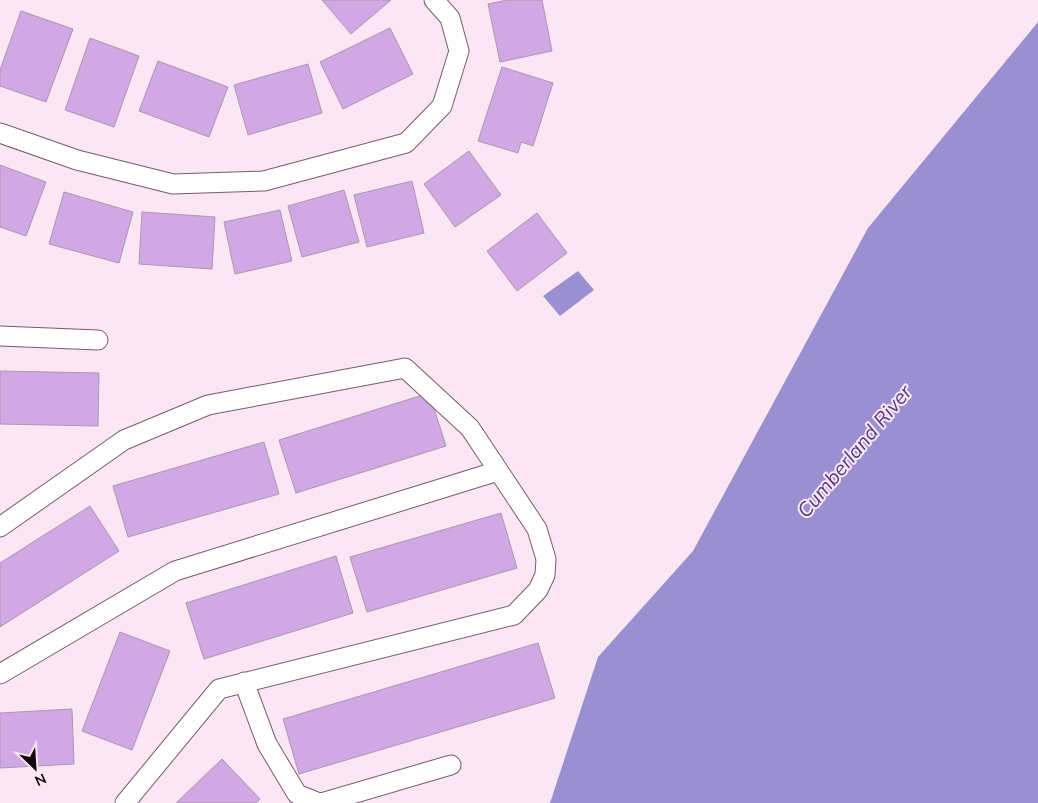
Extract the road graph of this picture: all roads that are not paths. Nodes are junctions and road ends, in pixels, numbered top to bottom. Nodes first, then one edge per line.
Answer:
1 (434, 0) edge
2 (0, 133) edge
3 (0, 336) edge
4 (98, 340) dead end
5 (498, 470) junction
6 (0, 527) edge
7 (0, 674) edge
8 (244, 682) junction
9 (451, 765) dead end
10 (125, 803) edge
11 (320, 803) edge

1 - 2 street
3 - 4 street
5 - 6 street
5 - 7 street
5 - 8 street
8 - 10 street
8 - 11 street
9 - 11 street

